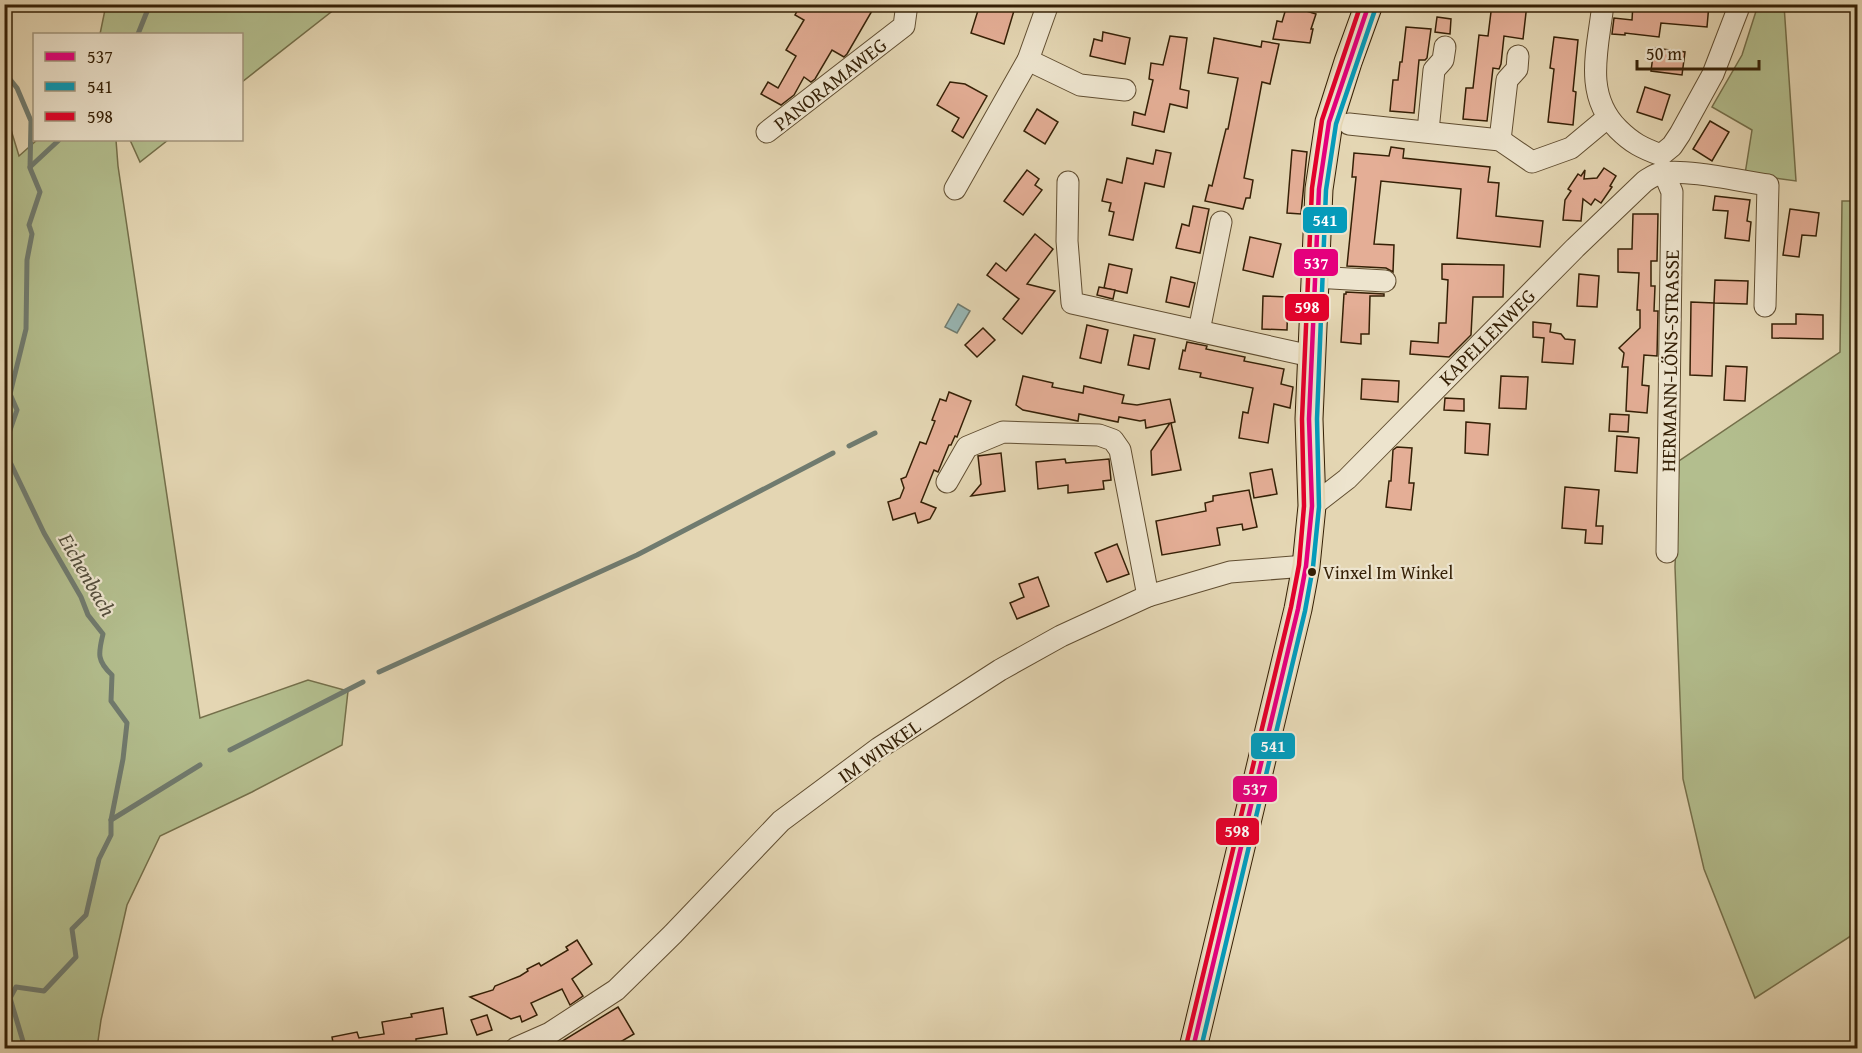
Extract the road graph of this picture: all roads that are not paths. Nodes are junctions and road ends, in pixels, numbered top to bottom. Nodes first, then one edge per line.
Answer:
1 (908, 4) edge
2 (1048, 4) edge
3 (1369, 4) edge
4 (1603, 4) edge
5 (1740, 4) edge
6 (1445, 47) dead end
7 (1518, 56) dead end
8 (1028, 60) junction
9 (1125, 90) dead end
10 (1607, 118) junction
11 (1349, 124) dead end
12 (1428, 131) junction
13 (767, 132) dead end
14 (1500, 140) junction
15 (1663, 164) junction
16 (1068, 182) dead end
17 (955, 189) dead end
18 (1221, 222) dead end
19 (1314, 277) junction
20 (1385, 281) dead end
21 (1765, 306) dead end
22 (1199, 331) junction
23 (1311, 356) junction
24 (947, 482) dead end
25 (1312, 506) junction
26 (1667, 552) dead end
27 (1306, 566) junction
28 (1148, 596) junction
29 (516, 1048) edge
30 (1193, 1048) edge

1 - 13 street, PANORAMAWEG
2 - 8 street
3 - 19 main road
4 - 10 street
5 - 15 street, KAPELLENWEG
6 - 12 street
7 - 14 street
8 - 9 street
8 - 17 street
10 - 14 street
10 - 15 street
11 - 12 street
12 - 14 street
15 - 21 street
15 - 25 street, KAPELLENWEG
15 - 26 street, HERMANN-LÖNS-STRASSE
16 - 22 street
18 - 22 street
19 - 20 street
19 - 23 main road
22 - 23 street
23 - 25 main road
24 - 28 street
25 - 27 main road
27 - 28 street, IM WINKEL
27 - 30 main road
28 - 29 street, IM WINKEL

